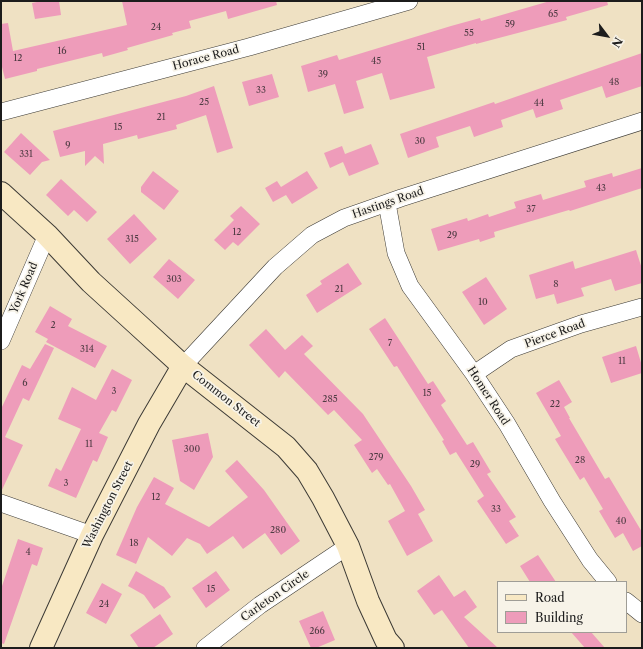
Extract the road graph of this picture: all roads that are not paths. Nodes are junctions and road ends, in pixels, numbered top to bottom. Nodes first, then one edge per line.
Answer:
1 (409, 1) edge
2 (1, 112) edge
3 (642, 121) edge
4 (1, 193) edge
5 (387, 203) junction
6 (47, 235) junction
7 (642, 307) edge
8 (1, 341) edge
9 (183, 366) junction
10 (474, 374) junction
11 (1, 502) edge
12 (92, 535) junction
13 (348, 546) junction
14 (607, 581) edge
15 (627, 602) edge
16 (642, 614) edge
17 (41, 648) edge
18 (205, 648) edge
19 (393, 648) edge

1 - 2 street, Horace Road
3 - 5 street, Hastings Road
4 - 6 main road, Common Street
5 - 9 street, Hastings Road
5 - 10 street, Homer Road
6 - 8 street, York Road
6 - 9 main road, Common Street
7 - 10 street, Pierce Road
9 - 12 main road, Washington Street
9 - 13 main road, Common Street
10 - 14 street, Homer Road
11 - 12 street
12 - 17 main road, Washington Street
13 - 18 street, Carleton Circle
13 - 19 main road, Common Street
15 - 16 street

